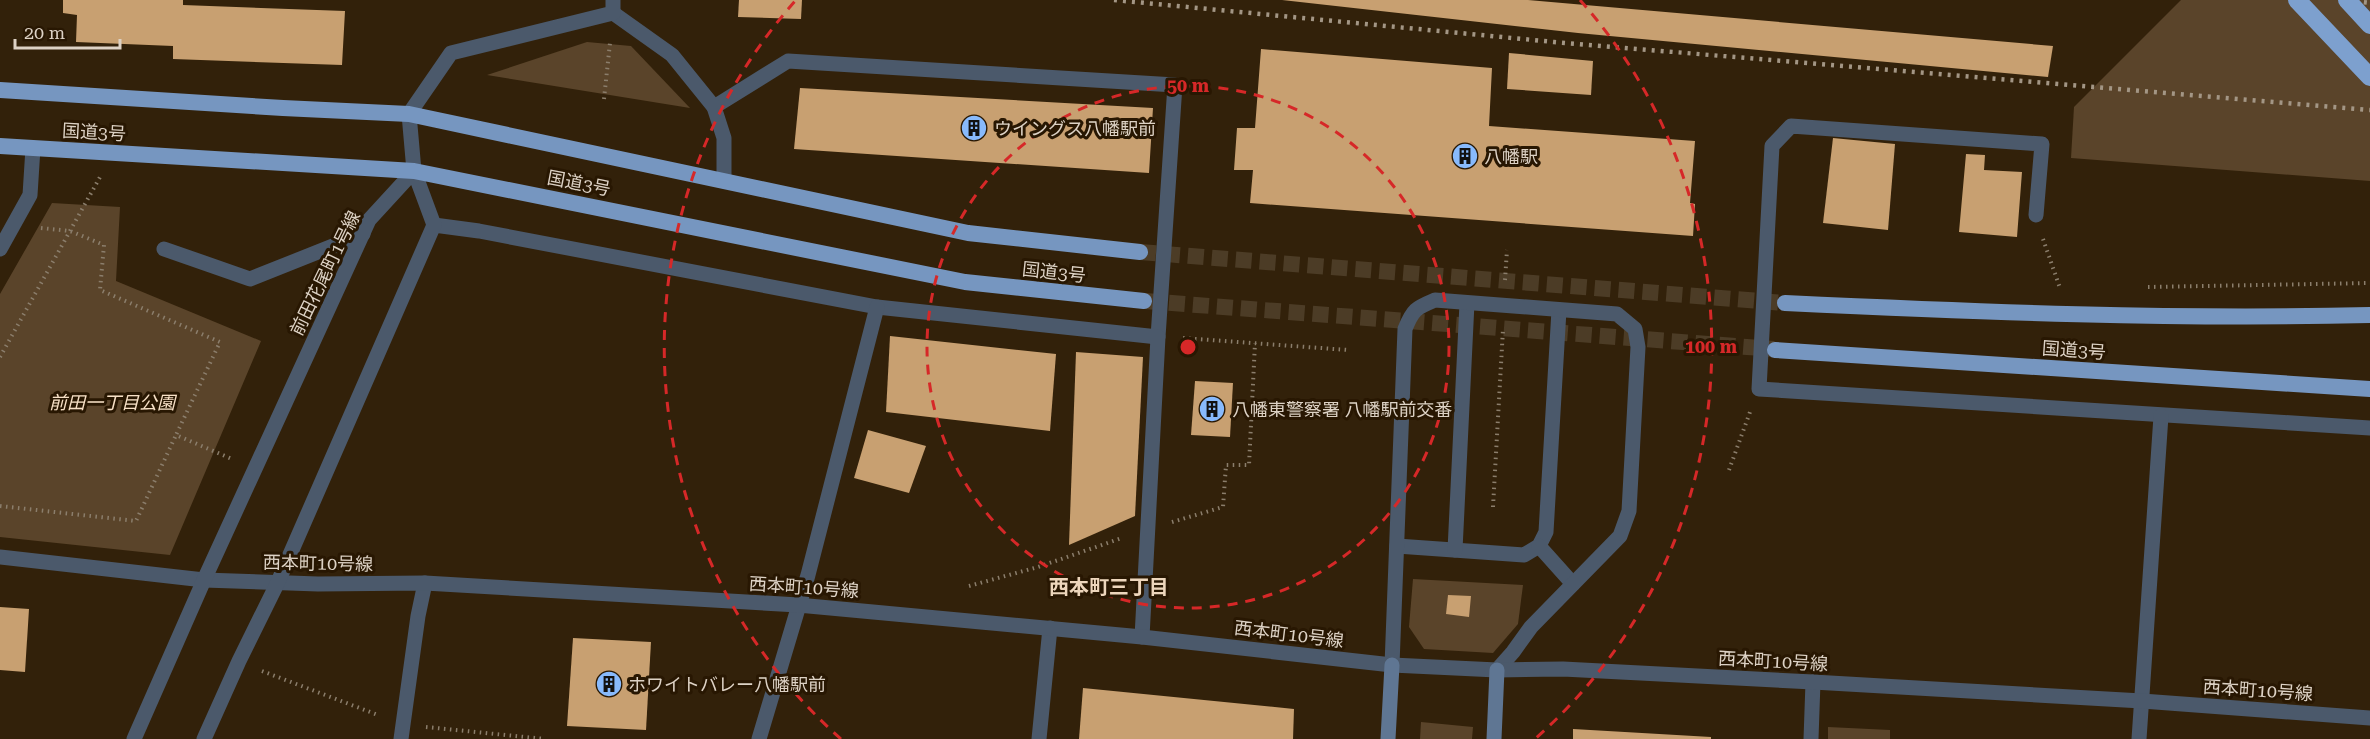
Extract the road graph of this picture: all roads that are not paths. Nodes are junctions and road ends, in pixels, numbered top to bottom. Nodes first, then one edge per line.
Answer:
1 (2297, 0) edge
2 (2347, 0) edge
3 (613, 6) edge
4 (2370, 25) edge
5 (2370, 77) edge
6 (0, 90) edge
7 (714, 107) junction
8 (409, 114) junction
9 (0, 146) edge
10 (33, 148) junction
11 (414, 171) junction
12 (724, 182) junction
13 (2036, 215) road end
14 (434, 225) junction
15 (363, 234) junction
16 (0, 249) edge
17 (164, 249) dead end
18 (1140, 252) tunnel mouth
19 (1144, 301) tunnel mouth
20 (1467, 303) junction
21 (1785, 303) tunnel mouth
22 (877, 307) junction
23 (1559, 309) junction
24 (2370, 315) edge
25 (1158, 337) junction
26 (1775, 350) tunnel mouth
27 (2370, 389) edge
28 (2161, 416) junction
29 (2370, 428) edge
30 (1397, 546) junction
31 (1539, 546) junction
32 (1455, 550) junction
33 (0, 557) edge
34 (204, 580) junction
35 (278, 582) junction
36 (425, 583) junction
37 (1573, 584) junction
38 (798, 604) junction
39 (1050, 628) junction
40 (1142, 637) junction
41 (1392, 665) junction
42 (1497, 670) junction
43 (1813, 682) junction
44 (2142, 701) junction
45 (2370, 718) edge
46 (402, 732) edge
47 (135, 739) edge
48 (204, 739) edge
49 (759, 739) edge
50 (1039, 739) edge
51 (1388, 739) edge
52 (1494, 739) edge
53 (1811, 739) edge
54 (2139, 739) edge

1 - 5 highway
2 - 4 highway, bridge
3 - 7 street
3 - 8 street
6 - 8 highway, 国道3号
7 - 12 street
7 - 25 street
8 - 11 street
8 - 12 highway, 国道3号
9 - 10 highway, 国道3号
10 - 11 highway, 国道3号
10 - 16 street
11 - 14 street
11 - 15 street, 前田花尾町1号線
11 - 19 highway, 国道3号
12 - 18 highway, 国道3号
13 - 28 street
14 - 22 street
14 - 35 street
15 - 17 street
15 - 34 street, 前田花尾町1号線
20 - 23 street
20 - 30 street
20 - 32 street
21 - 24 highway, 国道3号
22 - 25 street
22 - 38 street
23 - 31 street
23 - 37 street
25 - 40 street
26 - 27 highway, 国道3号
28 - 29 street
28 - 44 street
30 - 32 street
30 - 41 street
31 - 32 street
31 - 37 street
33 - 34 street, 西本町10号線
34 - 35 street, 西本町10号線
34 - 47 street, 前田花尾町1号線
35 - 36 street, 西本町10号線
35 - 48 street
36 - 38 street, 西本町10号線
36 - 46 street
37 - 42 street
38 - 39 street, 西本町10号線
38 - 49 street
39 - 40 street, 西本町10号線
39 - 50 street
40 - 41 street, 西本町10号線
41 - 42 street, 西本町10号線
41 - 51 main road
42 - 43 street, 西本町10号線
42 - 52 main road
43 - 44 street, 西本町10号線
43 - 53 street
44 - 45 street, 西本町10号線
44 - 54 street

